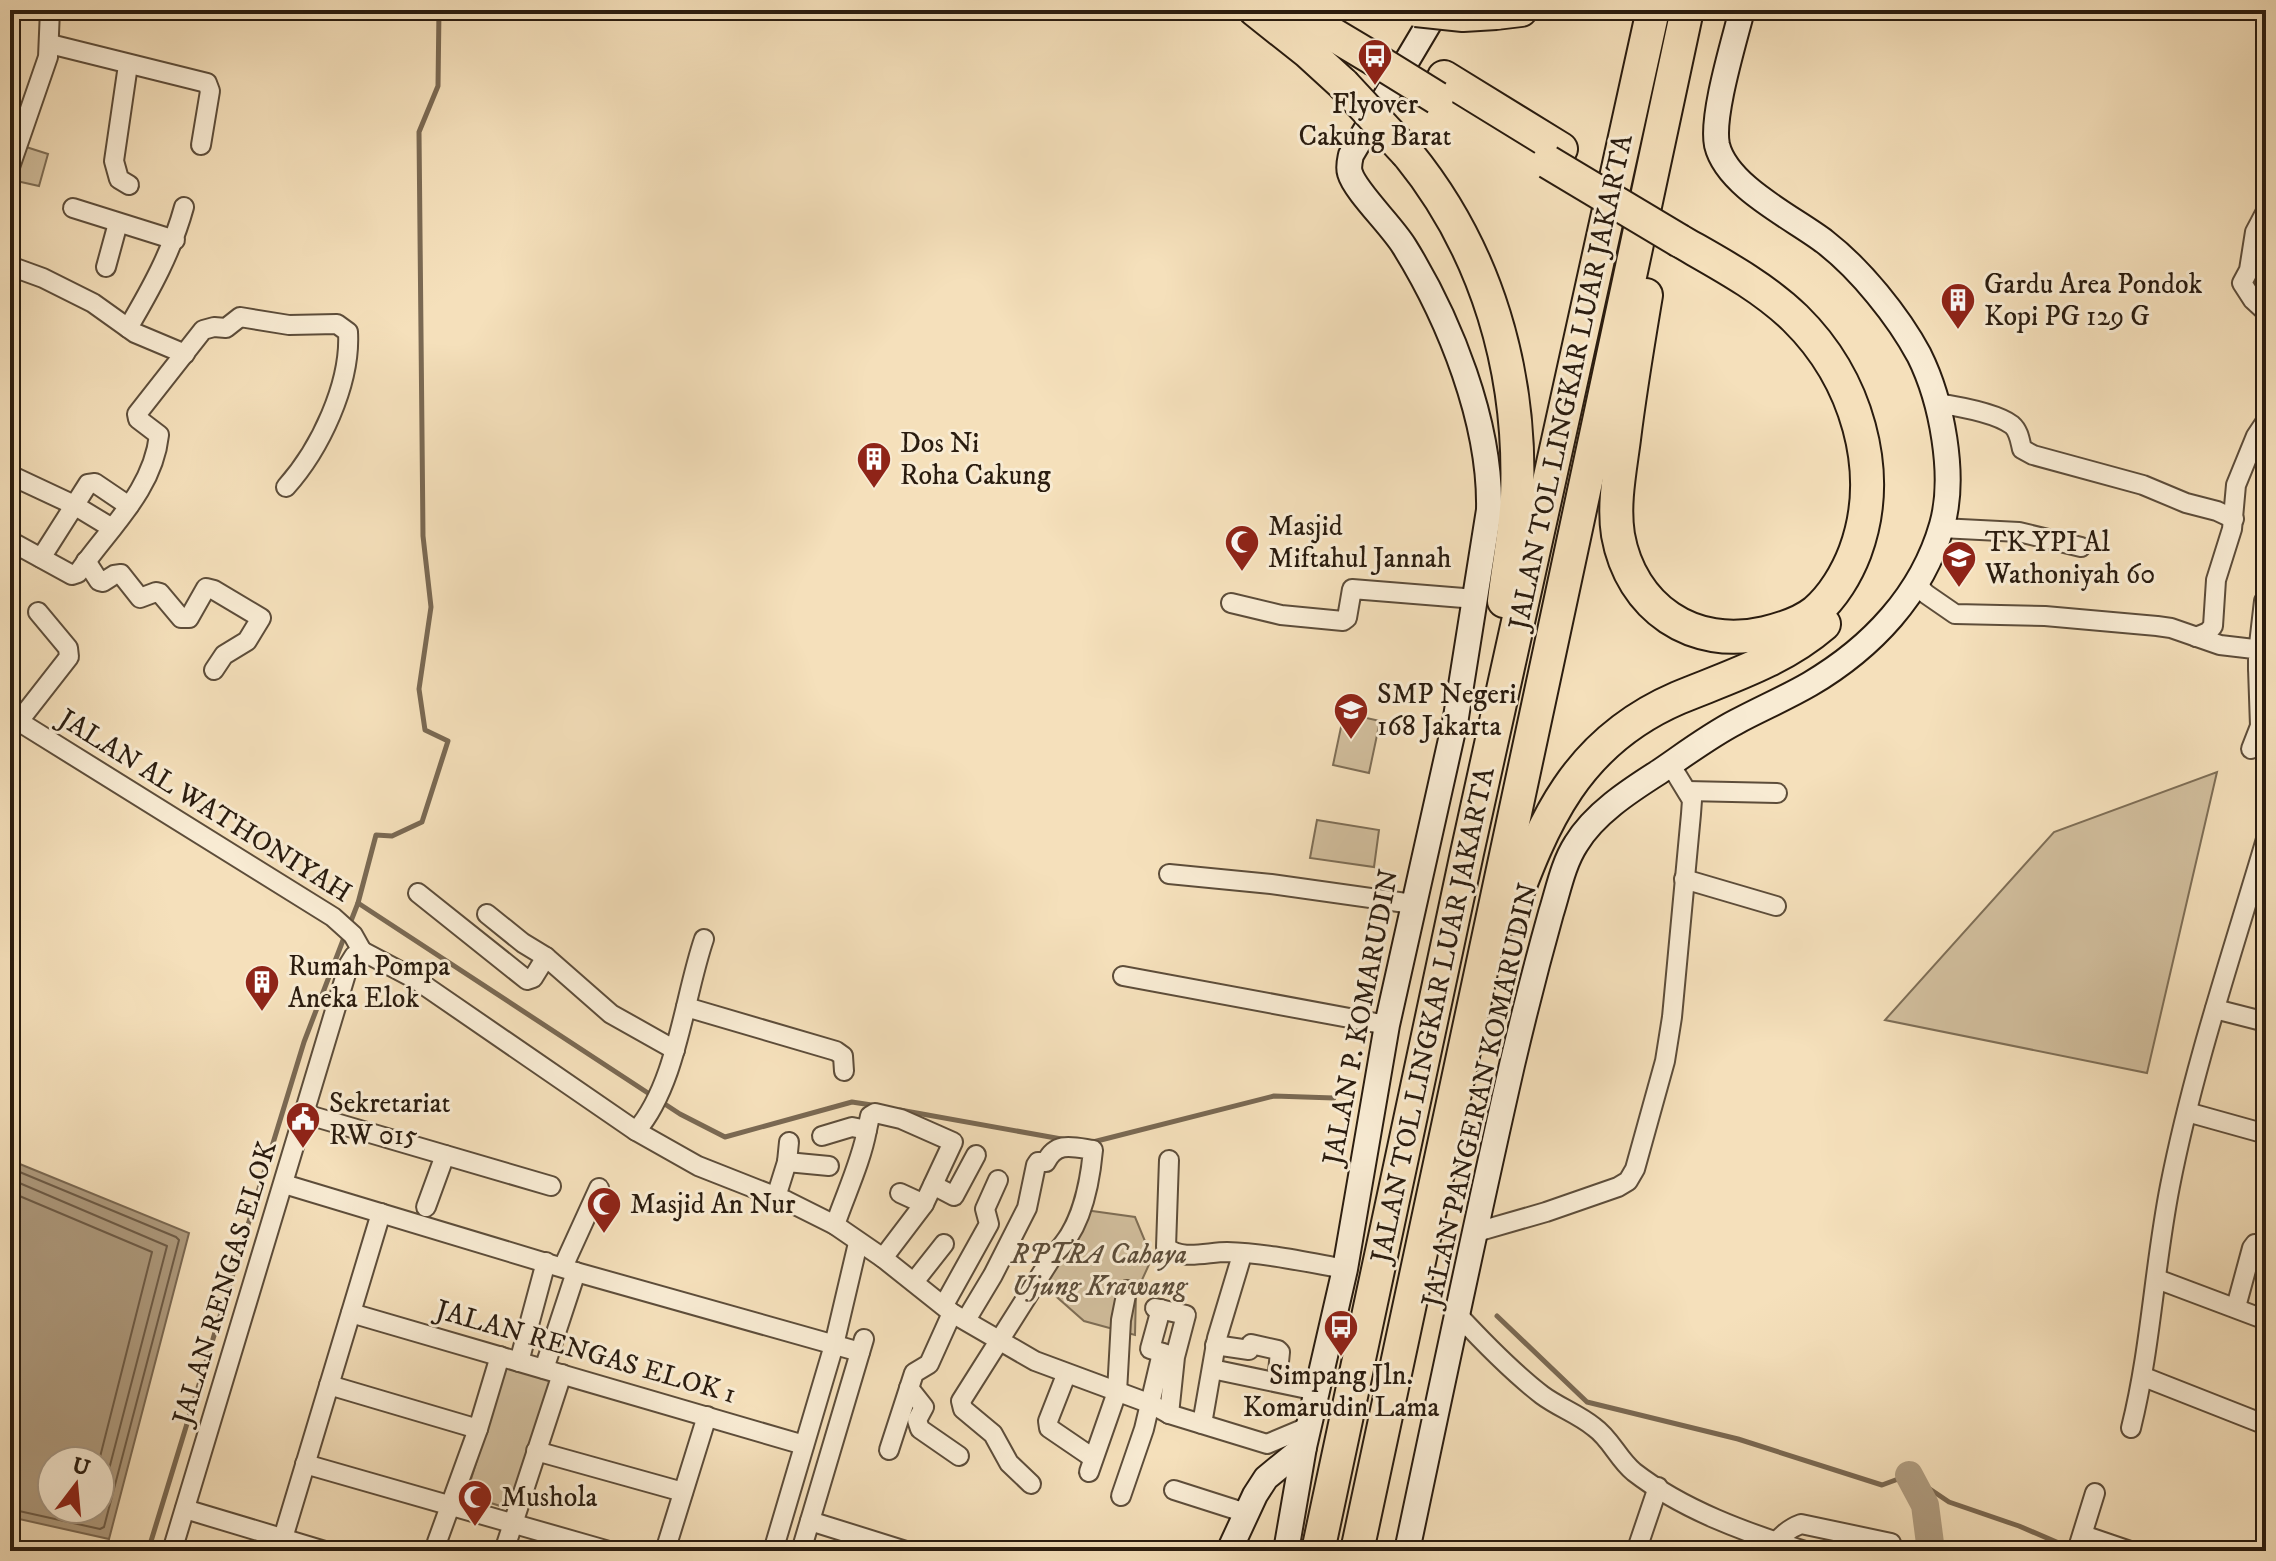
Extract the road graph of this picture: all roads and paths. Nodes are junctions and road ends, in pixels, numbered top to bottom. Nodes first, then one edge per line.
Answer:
1 (50, 10) edge
2 (1255, 10) edge
3 (1292, 10) edge
4 (1329, 10) edge
5 (1416, 10) edge
6 (1437, 10) edge
7 (1653, 10) edge
8 (1742, 10) edge
9 (1508, 12) edge
10 (1686, 14) edge
11 (50, 44) junction
12 (1378, 50) junction
13 (128, 65) junction
14 (201, 145) dead end
15 (10, 167) edge
16 (129, 185) dead end
17 (184, 207) dead end
18 (73, 208) dead end
19 (2265, 213) edge
20 (118, 223) junction
21 (1685, 233) junction
22 (175, 240) junction
23 (10, 266) edge
24 (106, 267) dead end
25 (2266, 312) edge
26 (128, 328) junction
27 (185, 354) junction
28 (1936, 403) junction
29 (2266, 421) edge
30 (10, 475) edge
31 (286, 487) dead end
32 (74, 505) junction
33 (129, 506) junction
34 (2234, 519) junction
35 (112, 528) junction
36 (1941, 528) junction
37 (10, 541) edge
38 (2081, 547) dead end
39 (41, 558) junction
40 (86, 561) junction
41 (1917, 584) junction
42 (1476, 599) junction
43 (2264, 601) dead end
44 (1231, 603) dead end
45 (38, 612) dead end
46 (2196, 637) junction
47 (2261, 663) edge
48 (214, 670) dead end
49 (14, 718) edge
50 (2251, 749) dead end
51 (1670, 764) junction
52 (1687, 791) junction
53 (1777, 793) dead end
54 (2266, 839) edge
55 (1467, 853) junction
56 (1169, 874) dead end
57 (1684, 879) junction
58 (418, 893) dead end
59 (1413, 904) junction
60 (1776, 906) dead end
61 (487, 914) dead end
62 (704, 939) dead end
63 (357, 943) junction
64 (546, 957) junction
65 (1123, 976) dead end
66 (686, 1007) junction
67 (2215, 1009) junction
68 (2266, 1022) edge
69 (1387, 1025) junction
70 (675, 1050) junction
71 (1463, 1060) junction
72 (844, 1071) dead end
73 (2187, 1112) junction
74 (305, 1114) junction
75 (642, 1124) junction
76 (867, 1130) junction
77 (2266, 1134) edge
78 (822, 1136) dead end
79 (789, 1142) dead end
80 (445, 1155) junction
81 (976, 1155) dead end
82 (1169, 1160) dead end
83 (787, 1162) junction
84 (829, 1166) dead end
85 (998, 1180) dead end
86 (284, 1184) junction
87 (933, 1185) junction
88 (551, 1186) dead end
89 (599, 1188) dead end
90 (900, 1193) dead end
91 (776, 1197) junction
92 (924, 1204) junction
93 (426, 1207) dead end
94 (381, 1213) junction
95 (835, 1225) junction
96 (1472, 1236) junction
97 (858, 1243) junction
98 (944, 1244) dead end
99 (2266, 1245) edge
100 (1242, 1255) junction
101 (883, 1258) junction
102 (562, 1267) junction
103 (1345, 1269) junction
104 (2157, 1279) junction
105 (914, 1282) junction
106 (1127, 1290) dead end
107 (2236, 1307) junction
108 (351, 1313) junction
109 (954, 1313) junction
110 (1458, 1313) junction
111 (2266, 1320) edge
112 (1000, 1341) junction
113 (1216, 1342) junction
114 (834, 1345) junction
115 (1169, 1355) junction
116 (500, 1356) junction
117 (519, 1362) junction
118 (1212, 1369) junction
119 (553, 1371) junction
120 (1066, 1375) junction
121 (2144, 1377) junction
122 (1277, 1382) junction
123 (329, 1385) junction
124 (909, 1388) junction
125 (1317, 1391) junction
126 (1117, 1392) junction
127 (1151, 1404) junction
128 (1169, 1414) junction
129 (707, 1416) junction
130 (1202, 1424) junction
131 (2266, 1425) edge
132 (2131, 1428) dead end
133 (478, 1429) junction
134 (1307, 1437) junction
135 (804, 1445) junction
136 (889, 1450) dead end
137 (536, 1451) junction
138 (959, 1456) dead end
139 (305, 1464) junction
140 (1031, 1484) dead end
141 (1658, 1487) junction
142 (1174, 1490) dead end
143 (683, 1492) junction
144 (2095, 1493) dead end
145 (1121, 1496) dead end
146 (450, 1506) junction
147 (185, 1509) junction
148 (1246, 1513) junction
149 (810, 1521) junction
150 (513, 1523) junction
151 (283, 1538) junction
152 (2080, 1541) edge
153 (1639, 1543) dead end
154 (1852, 1543) edge
155 (1891, 1543) dead end
156 (1774, 1546) edge
157 (172, 1551) edge
158 (325, 1551) edge
159 (437, 1551) edge
160 (504, 1551) edge
161 (609, 1551) edge
162 (665, 1551) edge
163 (773, 1551) edge
164 (801, 1551) edge
165 (906, 1551) edge
166 (1229, 1551) edge
167 (1286, 1551) edge
168 (1318, 1551) edge
169 (1357, 1551) edge
170 (1407, 1551) edge
171 (1805, 1551) edge
172 (2130, 1551) edge

1 - 11 street
2 - 55 highway, bridge
3 - 12 highway
4 - 12 highway
5 - 9 highway, bridge
6 - 42 street, JALAN P. KOMARUDIN
7 - 55 highway, JALAN TOL LINGKAR LUAR JAKARTA
8 - 28 street, JALAN PANGERAN KOMARUDIN
10 - 21 highway
10 - 71 highway, JALAN TOL LINGKAR LUAR JAKARTA
11 - 13 street
11 - 15 street
12 - 21 highway
13 - 14 street
13 - 16 street
17 - 22 street
18 - 20 street
19 - 25 street
20 - 22 street
20 - 24 street
21 - 71 highway
22 - 26 street
23 - 26 street
26 - 27 street
27 - 31 street
27 - 33 street
28 - 34 street
28 - 36 street, JALAN PANGERAN KOMARUDIN
29 - 34 street
30 - 32 street
32 - 33 street
32 - 35 street
32 - 39 street
33 - 35 street
34 - 46 street
35 - 40 street
36 - 38 street
36 - 41 street, JALAN PANGERAN KOMARUDIN
37 - 39 street
39 - 40 street
40 - 48 street
41 - 46 street
41 - 51 street, JALAN PANGERAN KOMARUDIN
42 - 44 street
42 - 59 street, JALAN P. KOMARUDIN
43 - 47 street
45 - 49 street
46 - 47 street
47 - 50 street
49 - 63 street, JALAN AL WATHONIYAH
51 - 52 street
51 - 96 street, JALAN PANGERAN KOMARUDIN
52 - 53 street
52 - 57 street
54 - 67 street
55 - 168 highway, JALAN TOL LINGKAR LUAR JAKARTA
56 - 59 street
57 - 60 street
57 - 96 street
58 - 64 street
59 - 69 street, JALAN P. KOMARUDIN
61 - 64 street
62 - 66 street
63 - 74 street, JALAN RENGAS ELOK
63 - 75 street, JALAN AL WATHONIYAH
64 - 70 street
65 - 69 street
66 - 70 street
66 - 72 street
67 - 68 street
67 - 73 street
69 - 103 street, JALAN P. KOMARUDIN
70 - 75 street
71 - 169 highway, JALAN TOL LINGKAR LUAR JAKARTA
73 - 77 street
73 - 104 street
74 - 80 street
74 - 86 street, JALAN RENGAS ELOK
75 - 91 street, JALAN AL WATHONIYAH
76 - 78 street
76 - 87 street
76 - 95 street
79 - 83 street
80 - 88 street
80 - 93 street
81 - 87 street
82 - 100 street
83 - 84 street
83 - 91 street
85 - 109 street
86 - 94 street
86 - 147 street, JALAN RENGAS ELOK
87 - 92 street
89 - 102 street
90 - 92 street
91 - 95 street, JALAN AL WATHONIYAH
92 - 101 street
94 - 102 street
94 - 108 street
95 - 97 street, JALAN AL WATHONIYAH
96 - 110 street, JALAN PANGERAN KOMARUDIN
97 - 101 street, JALAN AL WATHONIYAH
97 - 114 street
98 - 105 street
99 - 107 street
100 - 103 street
100 - 113 street
101 - 105 street, JALAN AL WATHONIYAH
102 - 114 street
102 - 117 street
102 - 119 street
103 - 125 street, JALAN P. KOMARUDIN
104 - 107 street
104 - 121 street
105 - 109 street, JALAN AL WATHONIYAH
106 - 126 street
107 - 111 street
108 - 116 street, JALAN RENGAS ELOK 1
108 - 123 street
109 - 112 street, JALAN AL WATHONIYAH
109 - 112 street
109 - 124 street
110 - 141 street
110 - 170 street, JALAN PANGERAN KOMARUDIN
112 - 120 street, JALAN AL WATHONIYAH
112 - 140 street
113 - 118 street
113 - 122 street
114 - 135 street
114 - 149 street
115 - 115 street
115 - 127 street
115 - 128 street
116 - 117 street, JALAN RENGAS ELOK 1
116 - 133 street
117 - 119 street, JALAN RENGAS ELOK 1
118 - 122 street
118 - 130 street
119 - 129 street, JALAN RENGAS ELOK 1
119 - 137 street
120 - 126 street, JALAN AL WATHONIYAH
120 - 126 street
121 - 131 street
121 - 132 street
122 - 125 street
123 - 133 street
123 - 139 street
124 - 136 street
124 - 138 street
125 - 134 street, JALAN P. KOMARUDIN
126 - 127 street, JALAN AL WATHONIYAH
127 - 128 street, JALAN AL WATHONIYAH
127 - 145 street
128 - 130 street, JALAN AL WATHONIYAH
129 - 135 street, JALAN RENGAS ELOK 1
129 - 143 street
130 - 134 street, JALAN AL WATHONIYAH
133 - 146 street
134 - 148 street
134 - 167 street
135 - 163 street
137 - 143 street
137 - 150 street
139 - 146 street
139 - 151 street
141 - 153 street
141 - 156 street
142 - 148 street
143 - 162 street
144 - 152 street
146 - 150 street
146 - 159 street
147 - 151 street
147 - 157 street, JALAN RENGAS ELOK
148 - 166 street
149 - 164 street
149 - 165 street
150 - 160 street
150 - 161 street
151 - 158 street
152 - 172 street
154 - 155 street
154 - 156 street
156 - 171 street

